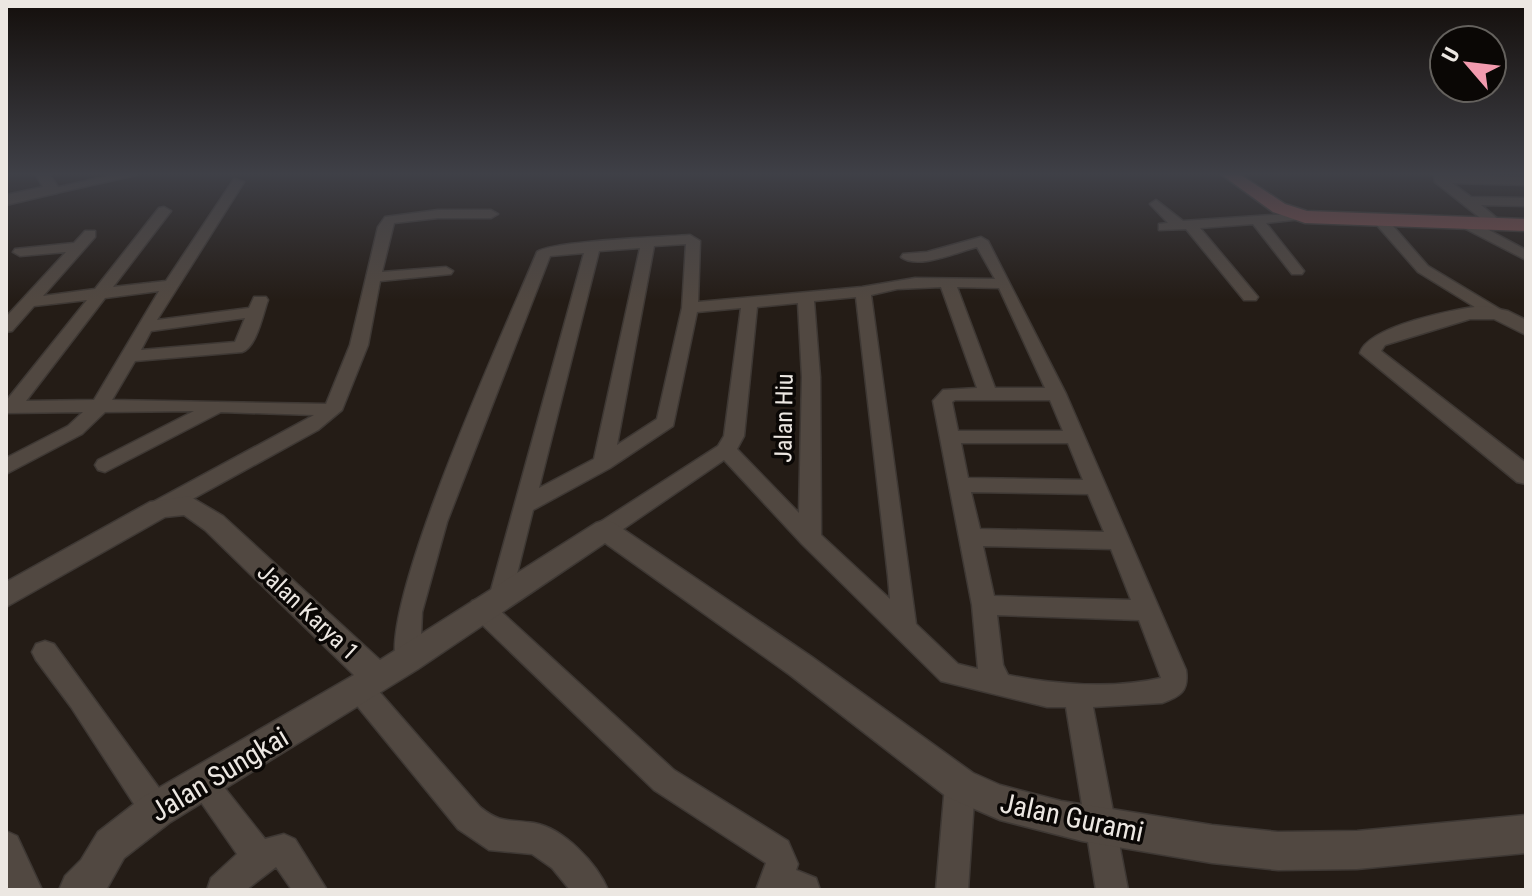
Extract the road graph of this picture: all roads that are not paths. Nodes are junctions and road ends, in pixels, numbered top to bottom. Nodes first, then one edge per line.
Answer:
1 (160, 217) edge
2 (216, 217) edge
3 (410, 217) edge
4 (1173, 217) edge
5 (1289, 217) edge
6 (1311, 217) edge
7 (1487, 217) edge
8 (1257, 220) junction
9 (1381, 221) junction
10 (1467, 224) junction
11 (1184, 225) junction
12 (1498, 225) junction
13 (1526, 225) edge
14 (1164, 227) dead end
15 (90, 234) dead end
16 (648, 241) junction
17 (593, 246) junction
18 (78, 247) junction
19 (20, 252) dead end
20 (928, 256) junction
21 (1526, 256) edge
22 (908, 257) dead end
23 (991, 258) junction
24 (446, 271) dead end
25 (1297, 271) dead end
26 (373, 277) junction
27 (1005, 284) junction
28 (172, 285) junction
29 (948, 285) junction
30 (863, 292) junction
31 (101, 293) junction
32 (1250, 297) dead end
33 (806, 298) junction
34 (28, 302) junction
35 (750, 302) junction
36 (690, 308) junction
37 (1497, 314) junction
38 (6, 327) edge
39 (145, 327) junction
40 (1526, 329) edge
41 (128, 356) junction
42 (988, 394) junction
43 (1057, 394) junction
44 (217, 406) junction
45 (99, 407) junction
46 (9, 408) edge
47 (333, 410) junction
48 (949, 437) junction
49 (1075, 437) junction
50 (726, 450) junction
51 (603, 463) junction
52 (105, 465) dead end
53 (6, 467) edge
54 (1526, 476) edge
55 (959, 485) junction
56 (1096, 487) junction
57 (523, 506) junction
58 (159, 508) junction
59 (605, 530) junction
60 (971, 537) junction
61 (810, 538) junction
62 (1119, 541) junction
63 (6, 596) edge
64 (490, 603) junction
65 (984, 605) junction
66 (1148, 610) junction
67 (904, 630) junction
68 (45, 652) dead end
69 (381, 675) junction
70 (999, 685) junction
71 (1077, 696) junction
72 (202, 782) junction
73 (960, 785) junction
74 (156, 810) junction
75 (1103, 827) junction
76 (1526, 834) edge
77 (6, 847) edge
78 (259, 857) junction
79 (95, 885) edge
80 (785, 886) edge
81 (26, 890) edge
82 (223, 890) edge
83 (311, 890) edge
84 (592, 890) edge
85 (952, 890) edge
86 (1112, 890) edge

1 - 31 street
2 - 28 street
3 - 26 street
4 - 11 street
5 - 8 street
6 - 9 main road
7 - 12 street
8 - 11 street
8 - 25 street
9 - 10 main road
9 - 37 street
10 - 12 main road
10 - 21 street
11 - 14 street
11 - 32 street
12 - 13 main road
15 - 18 street
16 - 17 street
16 - 36 street
16 - 51 street
17 - 57 street
17 - 69 street
18 - 19 street
18 - 34 street
20 - 22 street
20 - 23 street
20 - 23 street
23 - 27 street
24 - 26 street
26 - 47 street
27 - 29 street
27 - 43 street
28 - 31 street
28 - 39 street
29 - 30 street
29 - 42 street
30 - 33 street
30 - 67 street
31 - 34 street
31 - 46 street
33 - 35 street
33 - 61 street, Jalan Hiu
34 - 38 street
35 - 36 street
35 - 50 street
36 - 51 street
37 - 40 street
37 - 54 street
39 - 41 street
39 - 41 street
41 - 45 street
42 - 43 street
42 - 48 street
43 - 49 street
44 - 45 street
44 - 47 street
44 - 52 street
45 - 46 street
45 - 53 street
47 - 58 street
48 - 49 street
48 - 55 street
49 - 56 street
50 - 59 street
50 - 61 street
51 - 57 street
55 - 56 street
55 - 60 street
56 - 62 street
57 - 64 street
58 - 63 street
58 - 69 street, Jalan Karya 1
59 - 64 street
59 - 73 street, Jalan Gurami
60 - 62 street
60 - 65 street
61 - 67 street
62 - 66 street
64 - 69 street
64 - 80 street
65 - 66 street
65 - 70 street
66 - 71 street
67 - 70 street
68 - 74 street
69 - 72 street, Jalan Sungkai
69 - 84 street
70 - 71 street
71 - 75 street
72 - 74 street, Jalan Sungkai
72 - 78 street
73 - 75 street, Jalan Gurami
73 - 85 street
74 - 79 street, Jalan Sungkai
75 - 76 street, Jalan Gurami
75 - 86 street
77 - 81 street
78 - 82 street
78 - 83 street

